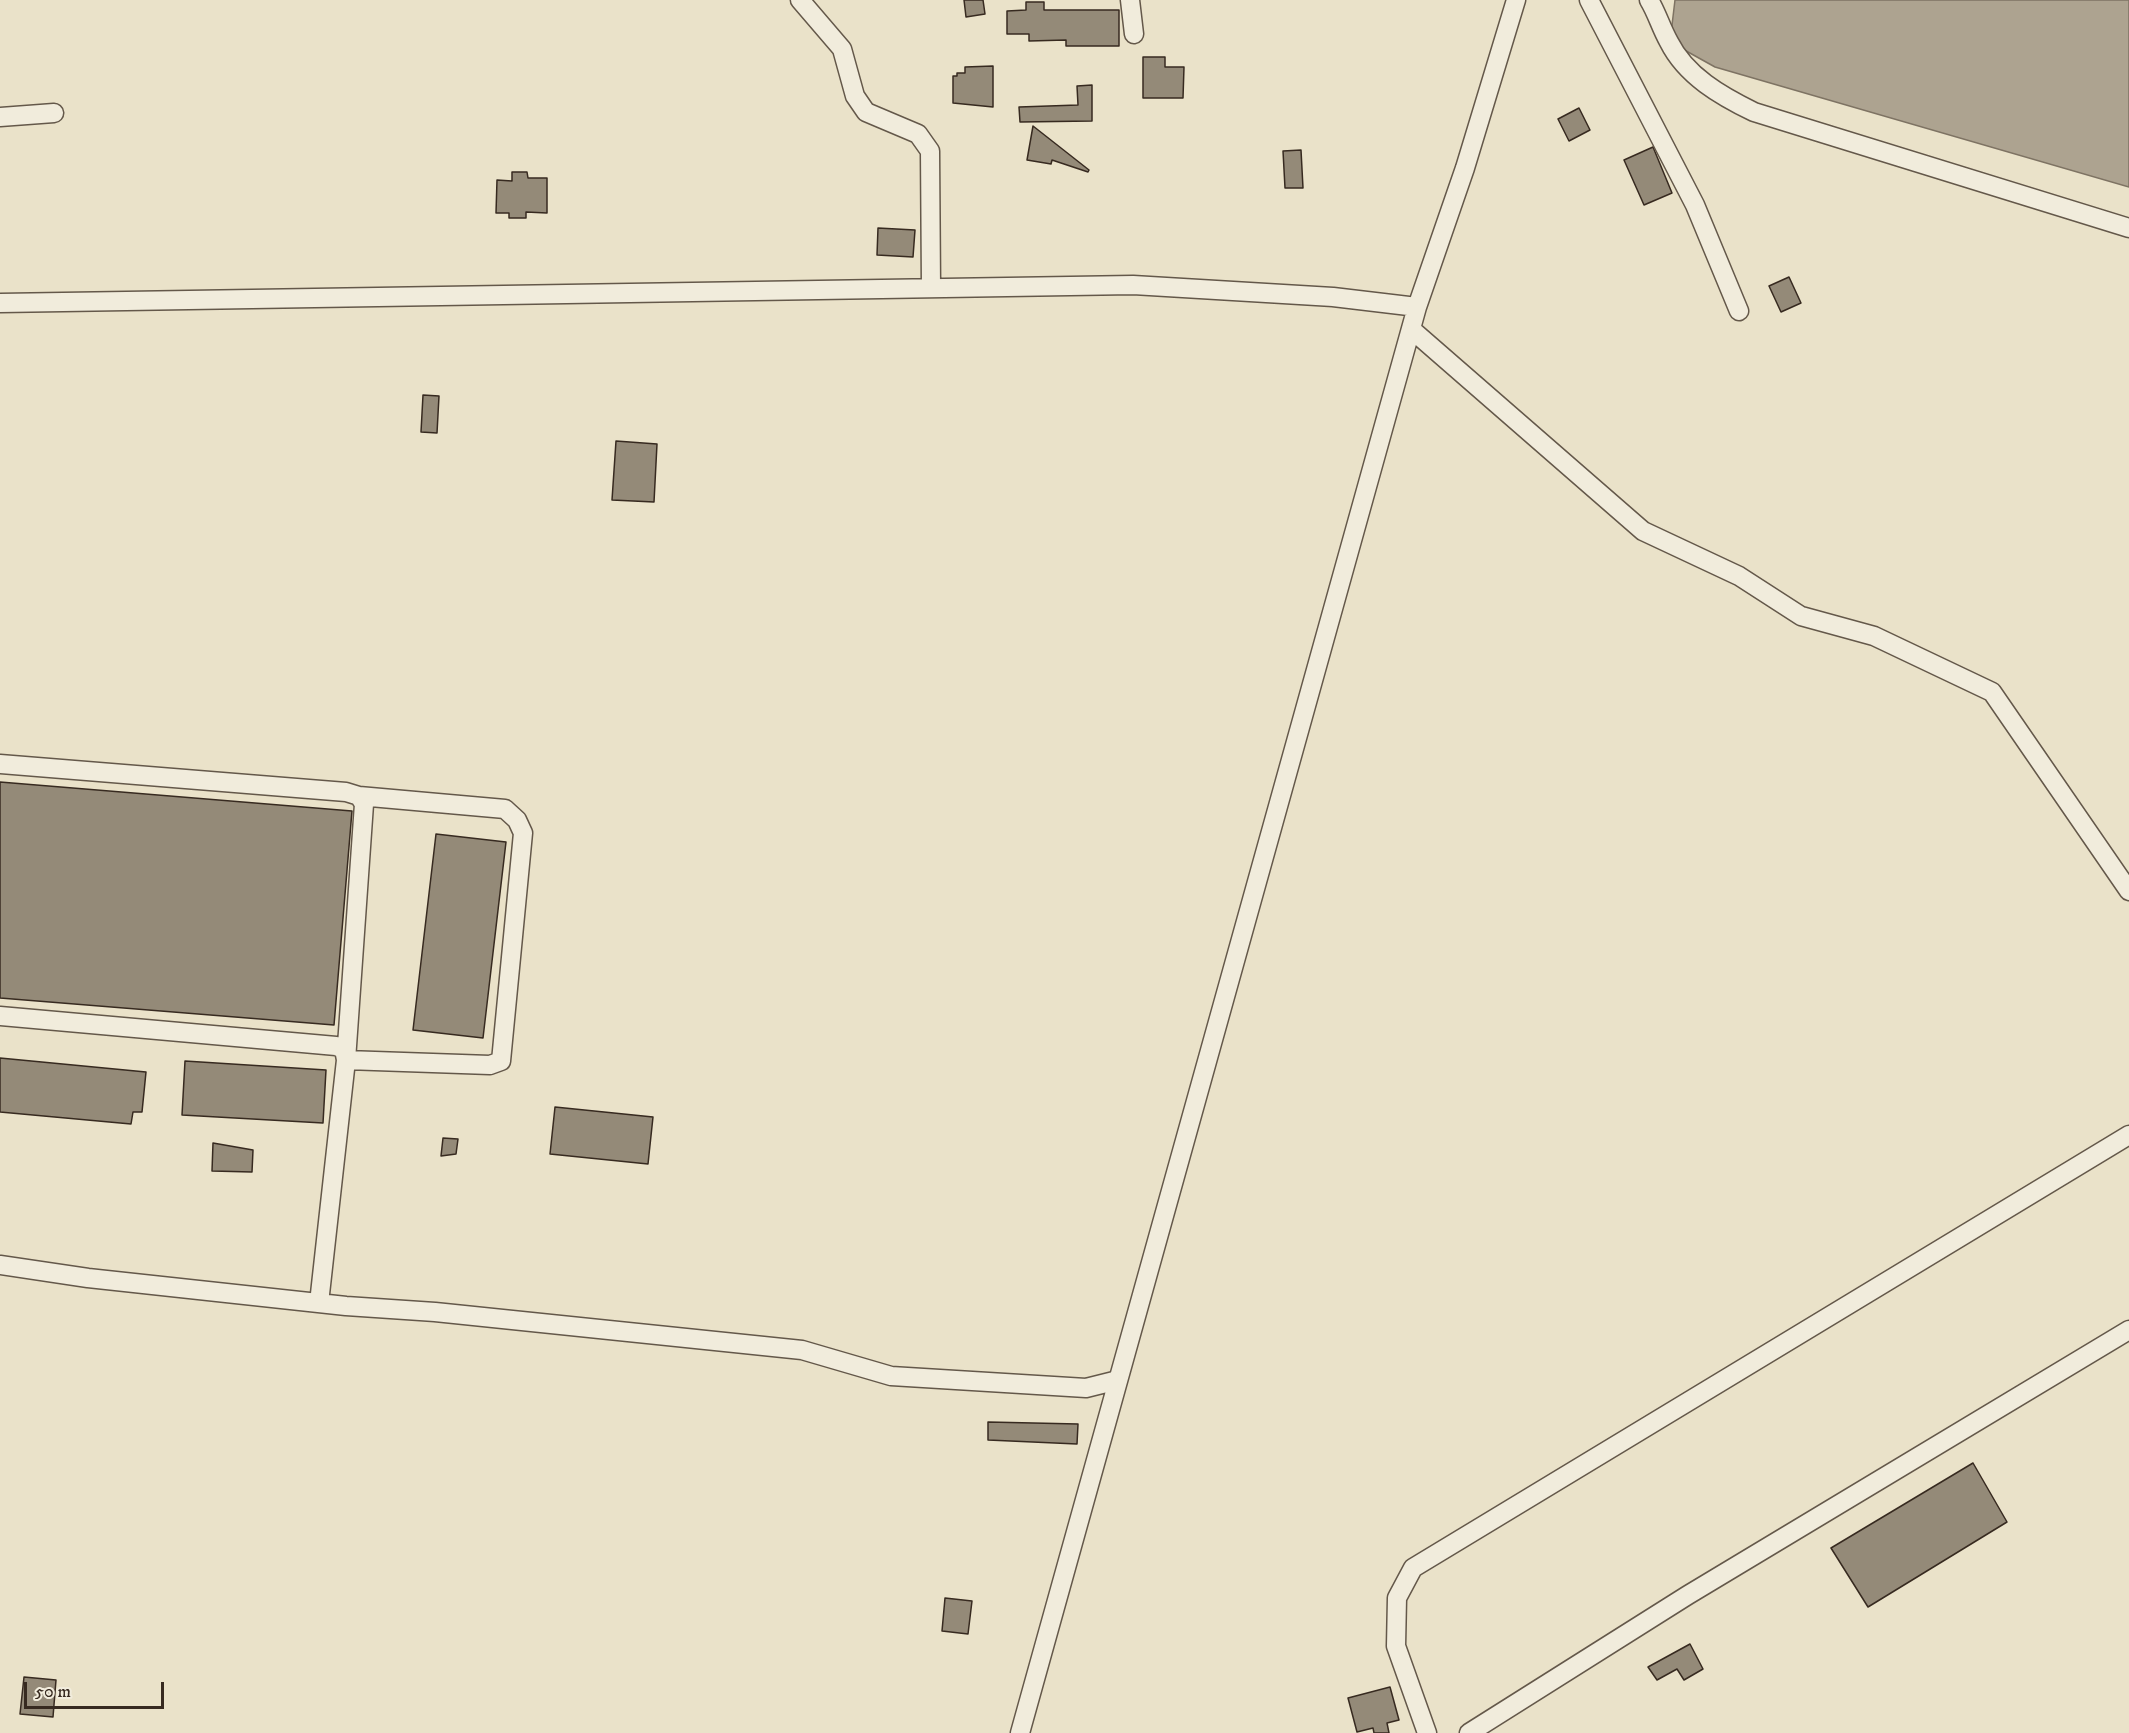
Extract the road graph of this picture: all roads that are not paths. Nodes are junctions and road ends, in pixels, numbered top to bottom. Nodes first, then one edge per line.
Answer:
1 (800, 0) edge
2 (1130, 0) edge
3 (1516, 0) edge
4 (1589, 0) edge
5 (1649, 0) edge
6 (1134, 34) dead end
7 (54, 113) dead end
8 (0, 117) edge
9 (2129, 228) edge
10 (931, 288) junction
11 (0, 303) edge
12 (1417, 307) junction
13 (1739, 312) dead end
14 (1411, 329) junction
15 (0, 764) edge
16 (359, 796) junction
17 (2129, 891) edge
18 (0, 1016) edge
19 (346, 1060) junction
20 (2129, 1135) edge
21 (0, 1265) edge
22 (319, 1303) junction
23 (2129, 1330) edge
24 (1118, 1380) junction
25 (1020, 1733) edge
26 (1428, 1733) edge
27 (1469, 1733) edge

1 - 10 street
2 - 6 street
3 - 12 street
4 - 13 street
5 - 9 street
7 - 8 street
10 - 11 street
10 - 12 street
12 - 14 street
14 - 17 street
14 - 24 street
15 - 16 street
16 - 19 street
16 - 19 street
18 - 19 street
19 - 22 street
20 - 26 street
21 - 22 street
22 - 24 street
23 - 27 street
24 - 25 street

